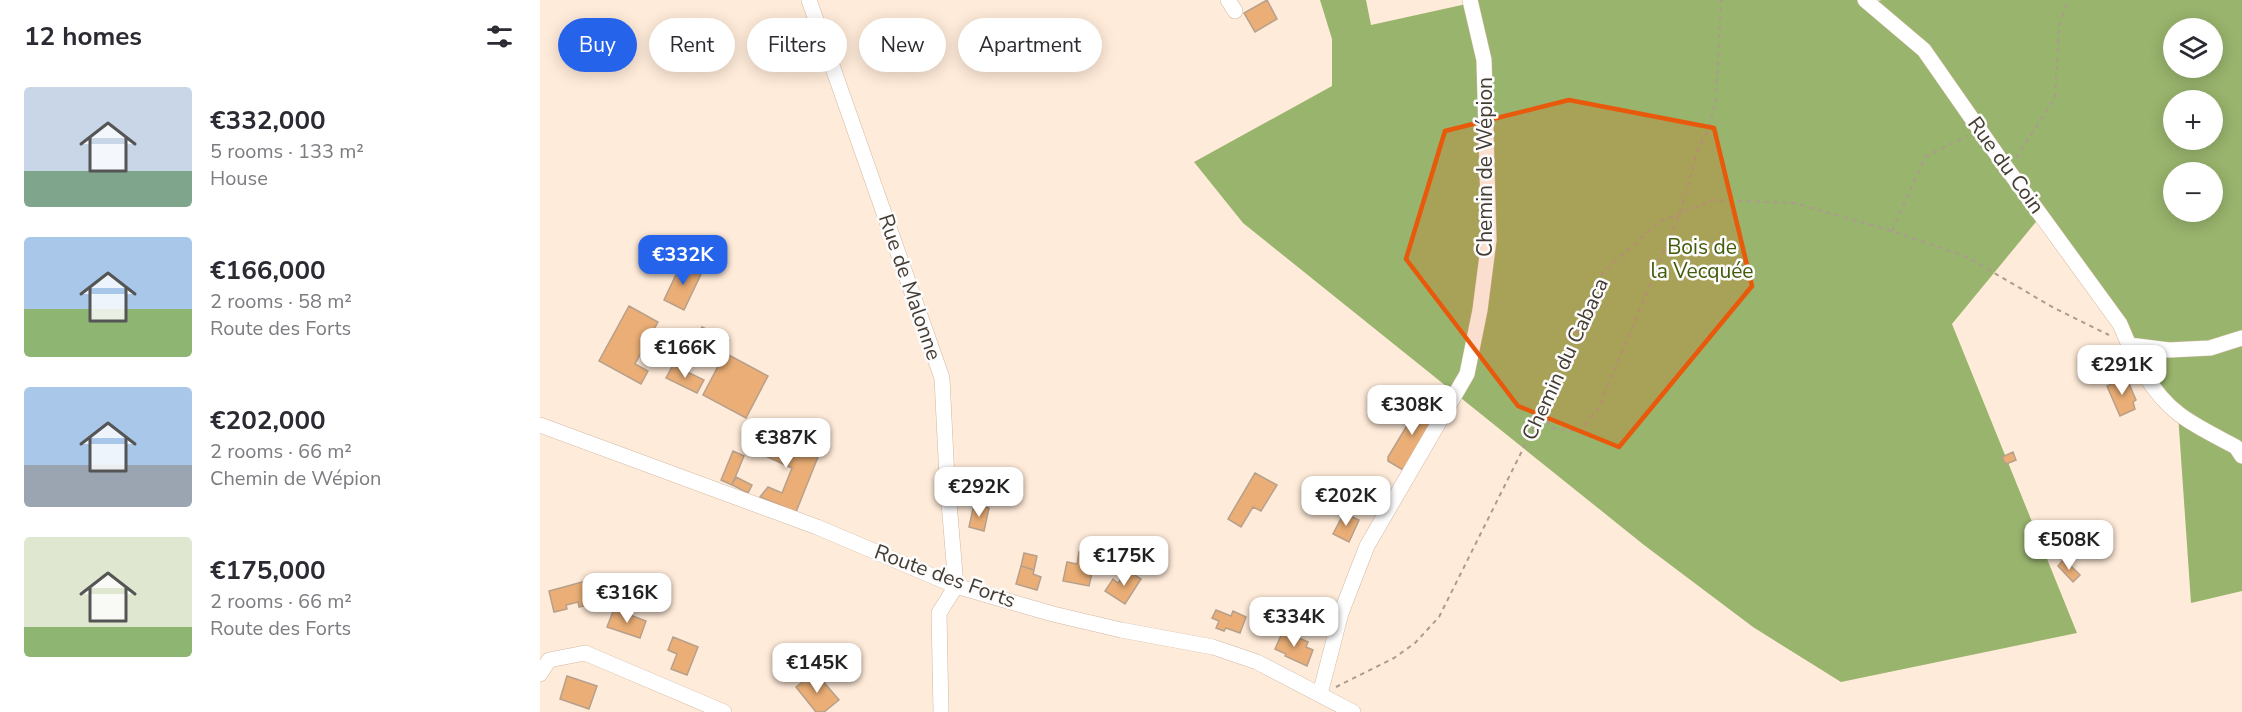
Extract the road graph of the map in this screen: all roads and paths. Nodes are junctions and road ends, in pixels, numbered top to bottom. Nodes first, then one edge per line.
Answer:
1 (809, 0) edge
2 (1470, 0) edge
3 (1721, 0) edge
4 (1865, 0) edge
5 (2068, 0) edge
6 (1980, 129) junction
7 (2008, 169) junction
8 (1680, 213) junction
9 (1892, 231) junction
10 (2242, 338) edge
11 (2129, 345) junction
12 (1542, 411) junction
13 (540, 425) edge
14 (2242, 456) edge
15 (956, 586) junction
16 (540, 674) edge
17 (1320, 694) junction
18 (724, 712) edge
19 (941, 712) edge
20 (1353, 712) edge

1 - 15 street, Rue de Malonne
2 - 17 street, Chemin de Wépion
3 - 8 path
4 - 6 street, Rue du Coin
5 - 7 path
6 - 7 street, Rue du Coin
6 - 9 path
7 - 11 street, Rue du Coin
8 - 9 path, Chemin du Cabaca
8 - 12 path, Chemin du Cabaca
8 - 12 path
9 - 11 path, Chemin du Cabaca
10 - 11 street
11 - 14 street, Rue du Coin
12 - 17 path, Chemin du Cabaca
13 - 15 street, Route des Forts
15 - 17 street, Route des Forts
15 - 19 street
16 - 18 street
17 - 20 street, Route des Forts

